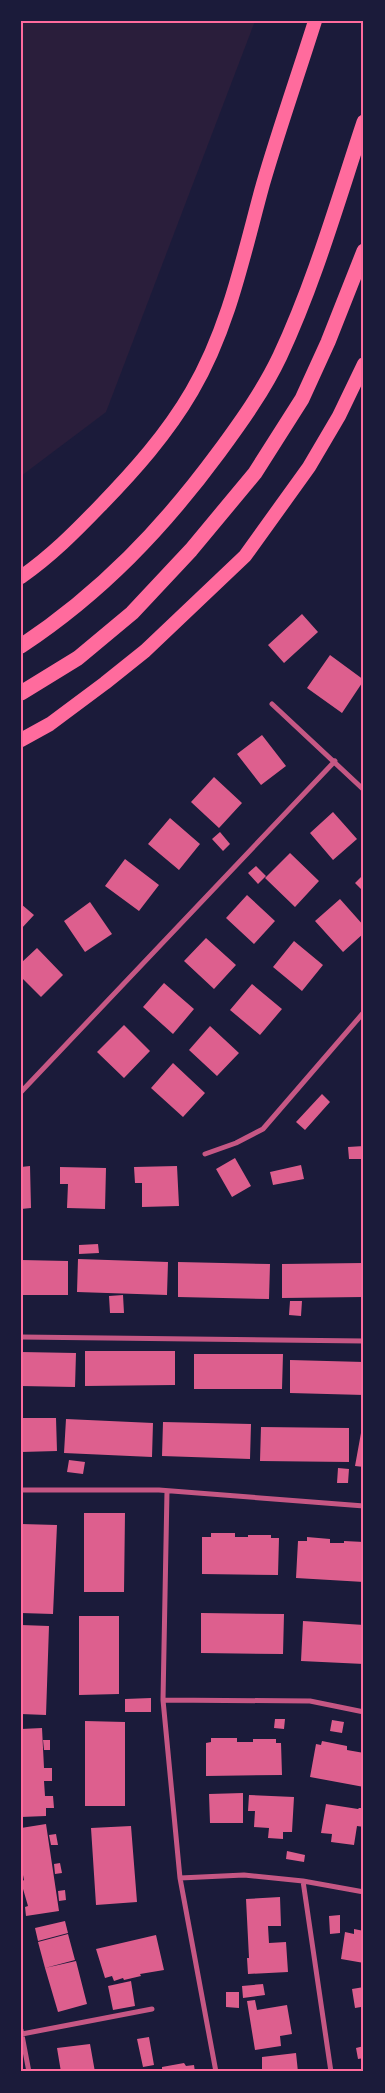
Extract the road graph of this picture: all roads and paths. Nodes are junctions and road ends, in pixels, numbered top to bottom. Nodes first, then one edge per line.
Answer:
1 (315, 21) edge
2 (364, 110) edge
3 (362, 126) edge
4 (364, 251) edge
5 (364, 364) edge
6 (21, 576) edge
7 (21, 646) edge
8 (21, 693) edge
9 (272, 704) dead end
10 (21, 740) edge
11 (334, 761) junction
12 (364, 790) edge
13 (364, 1012) edge
14 (21, 1092) edge
15 (205, 1154) dead end
16 (21, 1337) edge
17 (364, 1341) edge
18 (21, 1490) edge
19 (168, 1491) junction
20 (364, 1506) edge
21 (163, 1700) junction
22 (364, 1712) edge
23 (180, 1878) junction
24 (303, 1881) junction
25 (364, 1892) edge
26 (152, 2009) dead end
27 (21, 2030) edge
28 (22, 2034) edge
29 (29, 2072) edge
30 (216, 2072) edge
31 (331, 2072) edge

1 - 6 highway
2 - 3 highway
3 - 7 highway
4 - 8 highway
5 - 10 highway
9 - 11 street
11 - 12 street
11 - 14 street
13 - 15 street
16 - 17 street
18 - 19 street
19 - 20 street
19 - 21 street
21 - 22 street
21 - 23 street
23 - 24 street
23 - 30 street
24 - 25 street
24 - 31 street
26 - 28 street
27 - 28 street
28 - 29 street

